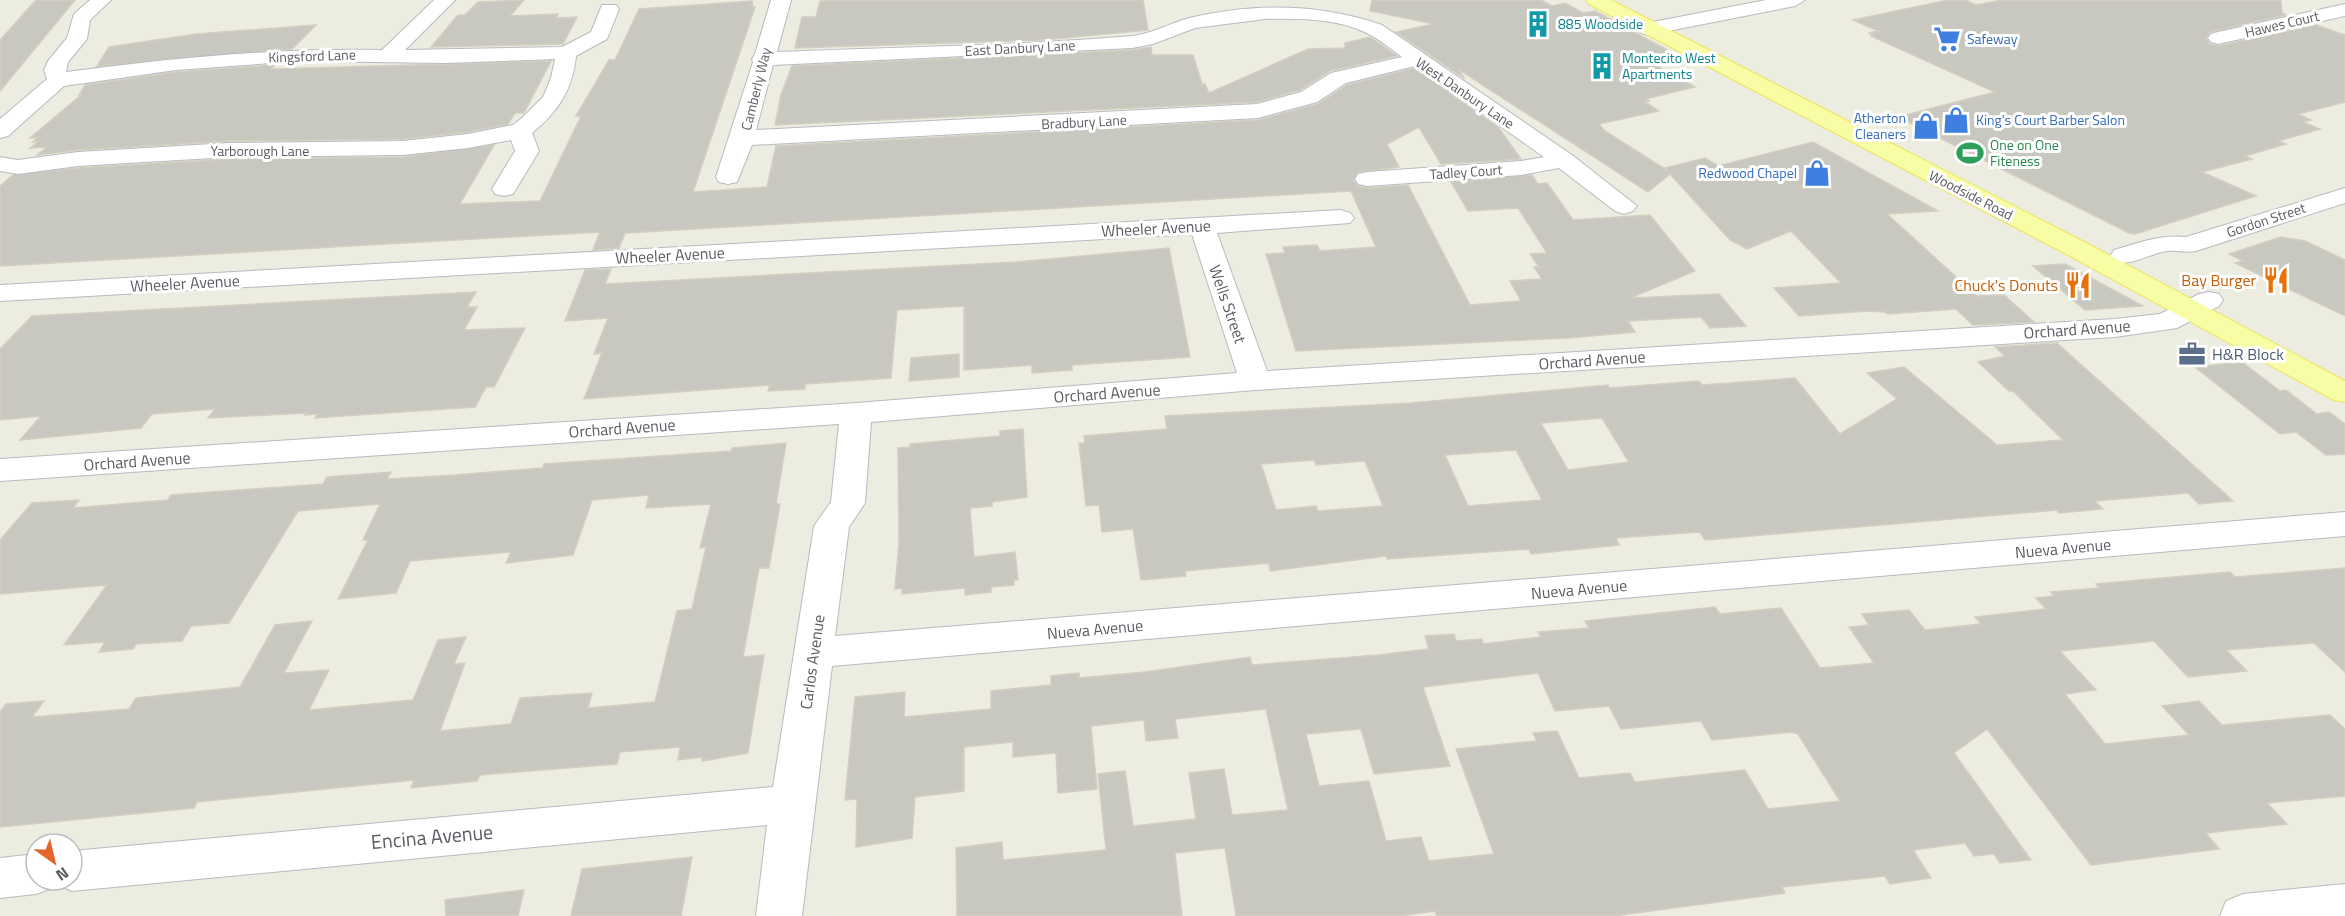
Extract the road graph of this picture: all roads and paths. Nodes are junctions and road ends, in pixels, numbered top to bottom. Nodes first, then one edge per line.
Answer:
1 (101, 0) edge
2 (445, 0) edge
3 (781, 0) edge
4 (1596, 0) edge
5 (1633, 0) edge
6 (1795, 0) edge
7 (2284, 3) dead end
8 (1280, 7) edge
9 (609, 9) dead end
10 (2345, 10) edge
11 (2320, 15) junction
12 (1677, 23) junction
13 (1648, 29) junction
14 (2218, 39) dead end
15 (566, 53) junction
16 (390, 54) junction
17 (762, 59) junction
18 (1415, 60) junction
19 (58, 80) junction
20 (0, 131) edge
21 (520, 131) junction
22 (744, 138) junction
23 (1564, 160) junction
24 (0, 164) edge
25 (728, 177) dead end
26 (1367, 179) dead end
27 (504, 189) dead end
28 (2345, 195) edge
29 (1624, 206) dead end
30 (1341, 218) dead end
31 (1202, 226) junction
32 (2133, 261) junction
33 (0, 293) edge
34 (2201, 305) junction
35 (2345, 371) edge
36 (1255, 381) junction
37 (2345, 393) edge
38 (856, 412) junction
39 (0, 470) edge
40 (2345, 524) edge
41 (813, 653) junction
42 (792, 804) junction
43 (84, 870) edge
44 (24, 875) edge
45 (0, 878) edge
46 (2345, 905) edge
47 (779, 916) edge
48 (2243, 916) edge

1 - 19 street
2 - 16 street
3 - 17 street, Camberly Way
4 - 13 main road, Woodside Road
5 - 12 main road, Woodside Road
6 - 12 street
7 - 11 street
8 - 17 street, East Danbury Lane
8 - 18 street, West Danbury Lane
9 - 15 street
10 - 11 street, Hawes Court
11 - 14 street, Hawes Court
12 - 13 street
12 - 32 main road, Woodside Road
13 - 34 main road, Woodside Road
15 - 16 street, Kingsford Lane
15 - 21 street
16 - 19 street, Kingsford Lane
17 - 22 street, Camberly Way
18 - 22 street, Bradbury Lane
18 - 23 street, West Danbury Lane
19 - 20 street
21 - 24 street, Yarborough Lane
21 - 27 street
22 - 25 street, Camberly Way
23 - 26 street, Tadley Court
23 - 29 street, West Danbury Lane
28 - 32 street, Gordon Street
30 - 31 street, Wheeler Avenue
31 - 33 street, Wheeler Avenue
31 - 36 street, Wells Street
32 - 34 main road, Woodside Road
34 - 35 main road, Woodside Road
34 - 36 street, Orchard Avenue
34 - 37 main road, Woodside Road
36 - 38 street, Orchard Avenue
38 - 39 street, Orchard Avenue
38 - 41 street, Carlos Avenue
40 - 41 street, Nueva Avenue
41 - 42 street, Carlos Avenue
42 - 43 street, Encina Avenue
42 - 47 street, Carlos Avenue
44 - 45 street
46 - 48 street

